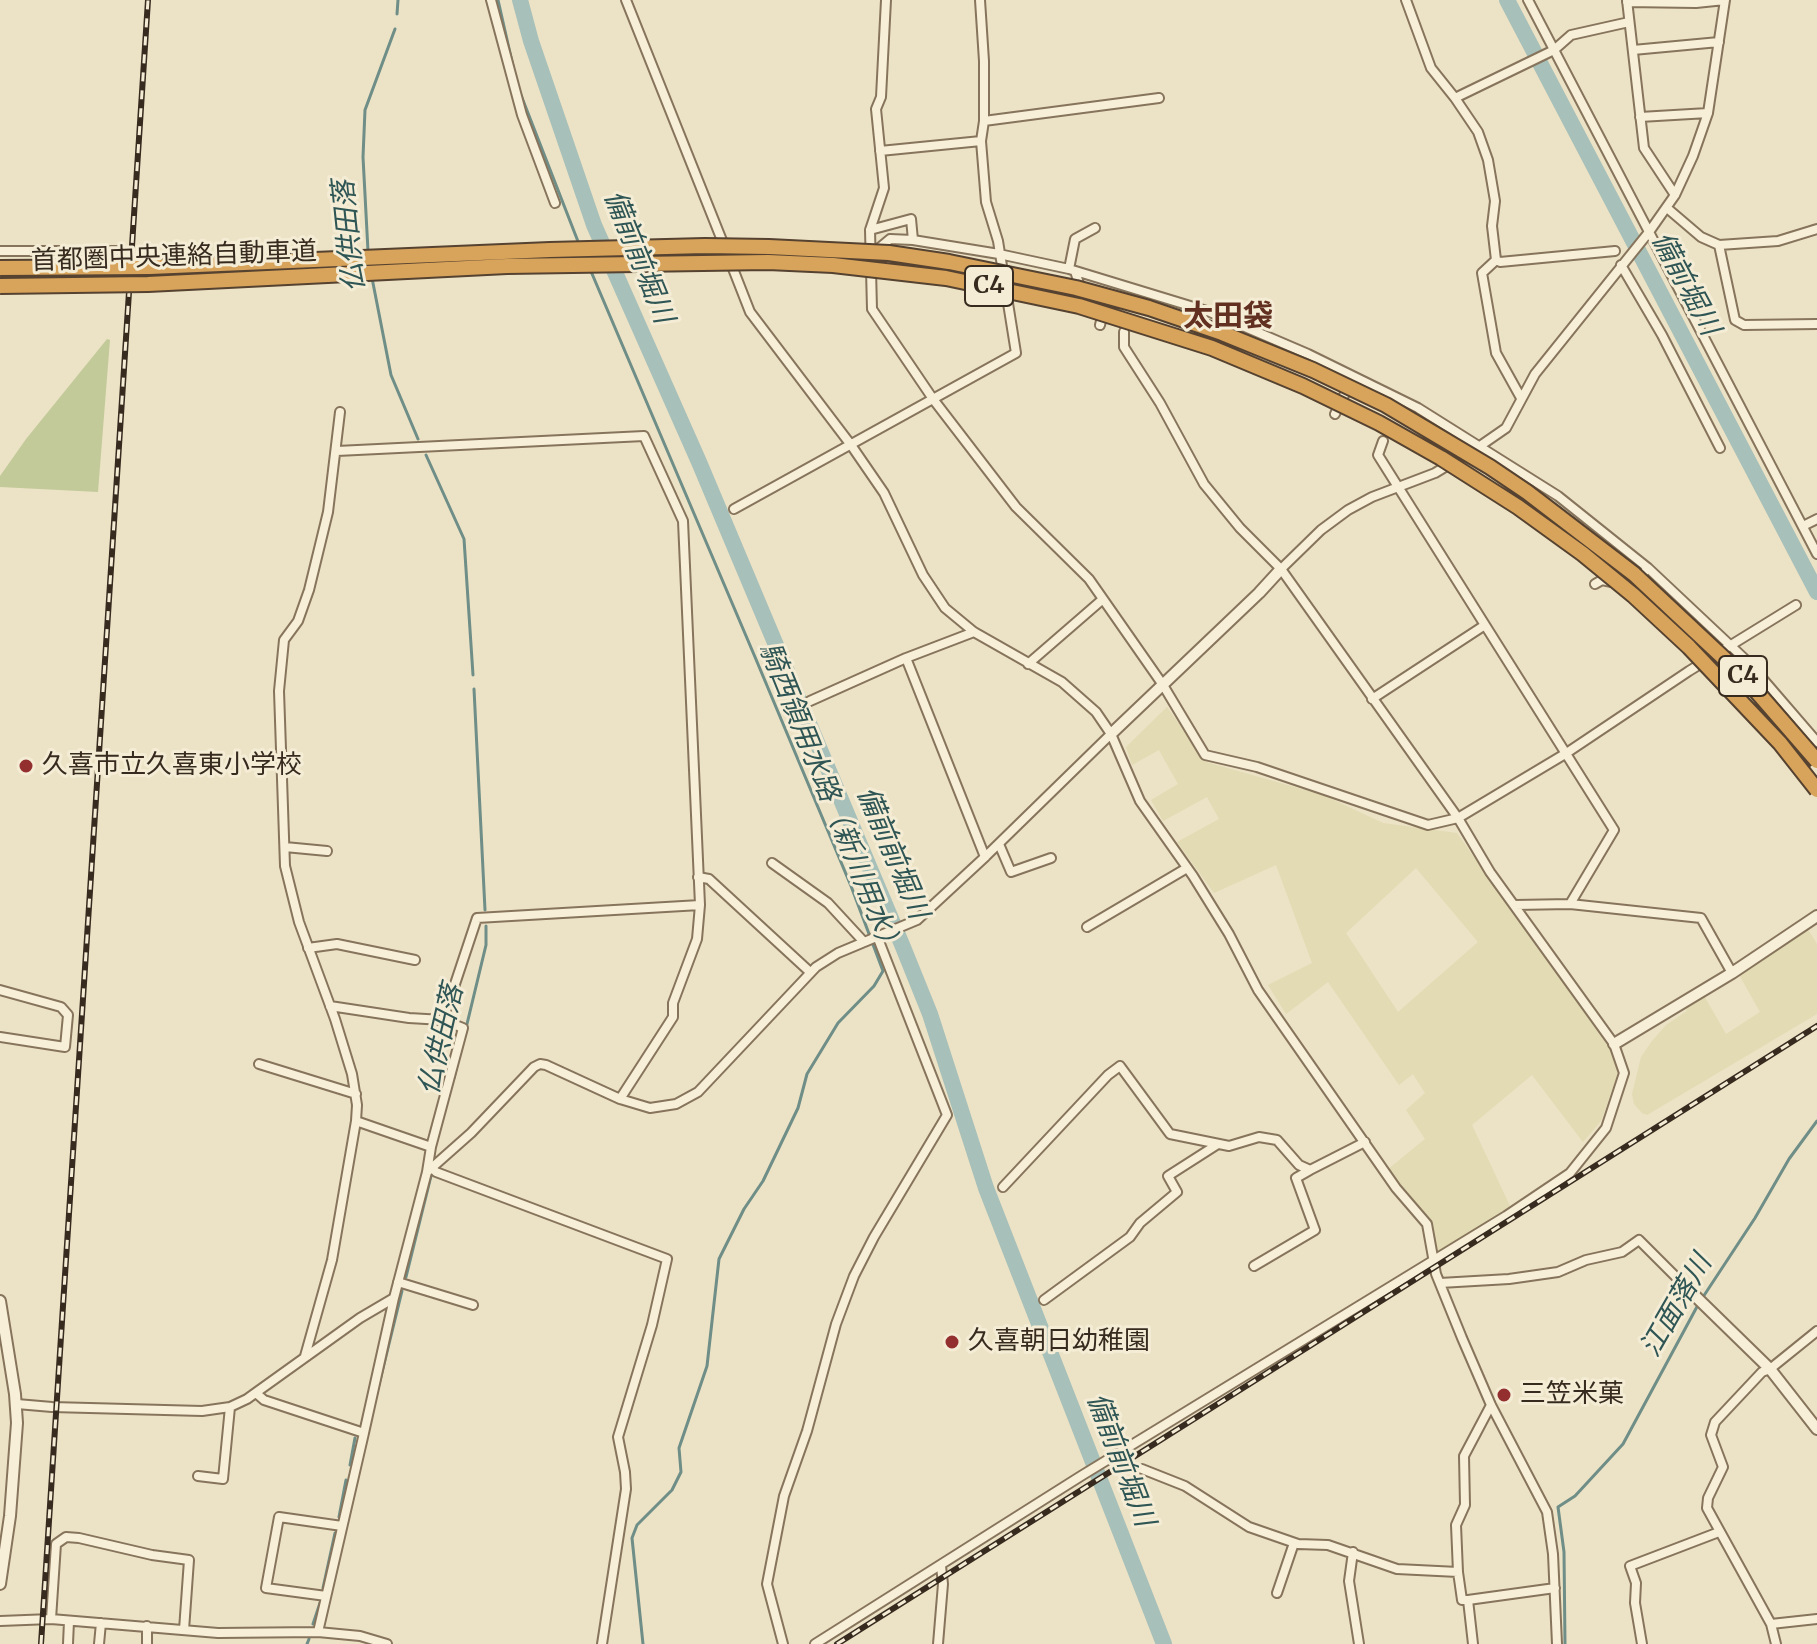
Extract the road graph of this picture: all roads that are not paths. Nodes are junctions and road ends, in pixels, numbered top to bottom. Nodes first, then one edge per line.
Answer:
1 (491, 0) edge
2 (626, 0) edge
3 (886, 0) edge
4 (980, 0) edge
5 (1406, 0) edge
6 (1528, 0) edge
7 (1725, 0) edge
8 (1627, 1) edge
9 (1629, 22) junction
10 (1719, 42) junction
11 (1554, 50) junction
12 (1633, 50) junction
13 (1159, 98) dead end
14 (1455, 98) junction
15 (1708, 113) junction
16 (1640, 117) junction
17 (984, 121) junction
18 (981, 141) junction
19 (880, 151) junction
20 (1675, 195) junction
21 (555, 203) dead end
22 (1667, 208) junction
23 (1095, 228) dead end
24 (1817, 229) edge
25 (870, 230) junction
26 (1649, 232) junction
27 (913, 240) junction
28 (1719, 245) junction
29 (0, 251) edge
30 (116, 251) dead end
31 (1615, 251) dead end
32 (871, 254) junction
33 (999, 254) junction
34 (1496, 260) junction
35 (1621, 265) junction
36 (0, 268) edge
37 (1072, 270) junction
38 (0, 286) edge
39 (1817, 324) edge
40 (1100, 325) dead end
41 (1124, 332) dead end
42 (1353, 375) junction
43 (1521, 398) junction
44 (933, 399) junction
45 (340, 412) dead end
46 (1335, 414) dead end
47 (1383, 441) dead end
48 (851, 445) junction
49 (1481, 446) junction
50 (1720, 448) dead end
51 (337, 451) junction
52 (1399, 486) junction
53 (734, 509) dead end
54 (1817, 519) edge
55 (1803, 526) junction
56 (1817, 554) edge
57 (1648, 568) junction
58 (1281, 569) junction
59 (1595, 584) dead end
60 (1103, 599) junction
61 (1796, 605) dead end
62 (1485, 625) junction
63 (974, 632) junction
64 (1732, 645) junction
65 (906, 658) junction
66 (1028, 664) junction
67 (1163, 685) junction
68 (1372, 699) junction
69 (810, 701) dead end
70 (1111, 734) junction
71 (1817, 742) edge
72 (1565, 754) junction
73 (1817, 761) edge
74 (1817, 790) edge
75 (1458, 818) junction
76 (999, 844) junction
77 (285, 847) junction
78 (327, 851) dead end
79 (985, 857) junction
80 (1051, 858) dead end
81 (772, 863) dead end
82 (1187, 868) junction
83 (698, 877) junction
84 (1570, 904) junction
85 (700, 905) junction
86 (1515, 905) junction
87 (1817, 916) edge
88 (1087, 927) dead end
89 (877, 936) junction
90 (864, 942) junction
91 (308, 948) junction
92 (415, 960) dead end
93 (810, 972) junction
94 (1732, 973) junction
95 (0, 990) edge
96 (330, 1006) junction
97 (443, 1020) junction
98 (0, 1037) edge
99 (1614, 1044) junction
100 (259, 1064) dead end
101 (356, 1094) junction
102 (620, 1099) junction
103 (356, 1121) junction
104 (1365, 1142) junction
105 (1218, 1143) junction
106 (431, 1147) junction
107 (430, 1170) junction
108 (1310, 1170) junction
109 (1003, 1187) dead end
110 (1434, 1260) junction
111 (1254, 1266) dead end
112 (398, 1282) junction
113 (1440, 1283) junction
114 (1689, 1290) joint
115 (394, 1298) junction
116 (1044, 1300) dead end
117 (0, 1301) edge
118 (473, 1305) dead end
119 (1817, 1331) edge
120 (305, 1356) junction
121 (1770, 1369) junction
122 (256, 1393) junction
123 (17, 1404) junction
124 (1491, 1405) junction
125 (230, 1407) junction
126 (1817, 1429) edge
127 (364, 1433) junction
128 (1142, 1469) dead end
129 (198, 1476) dead end
130 (342, 1526) junction
131 (1719, 1532) junction
132 (1294, 1543) junction
133 (1353, 1552) junction
134 (941, 1566) junction
135 (1458, 1572) junction
136 (0, 1584) edge
137 (1555, 1588) junction
138 (1277, 1593) dead end
139 (326, 1596) junction
140 (1468, 1600) junction
141 (51, 1619) junction
142 (1817, 1619) edge
143 (0, 1621) edge
144 (69, 1621) junction
145 (101, 1623) junction
146 (1771, 1624) junction
147 (147, 1626) junction
148 (184, 1630) junction
149 (318, 1632) junction
150 (218, 1633) junction
151 (68, 1644) edge
152 (99, 1644) edge
153 (147, 1644) edge
154 (220, 1644) edge
155 (387, 1644) edge
156 (602, 1644) edge
157 (783, 1644) edge
158 (815, 1644) edge
159 (938, 1644) edge
160 (1359, 1644) edge
161 (1473, 1644) edge
162 (1557, 1644) edge
163 (1642, 1644) edge
164 (1776, 1644) edge

1 - 21 street
2 - 48 street
3 - 19 street
4 - 17 street
5 - 14 street
6 - 11 street
7 - 8 street
7 - 10 street
8 - 9 street
9 - 11 street
9 - 12 street
10 - 12 street
10 - 15 street
11 - 14 street
11 - 26 street
12 - 16 street
13 - 17 street
14 - 34 street
15 - 16 street
15 - 20 street
16 - 20 street
17 - 18 street
18 - 19 street
18 - 33 street
19 - 25 street
20 - 22 street
22 - 26 street
22 - 28 street
23 - 37 street
24 - 28 street
25 - 27 street
25 - 32 street
26 - 35 street
26 - 55 street
27 - 32 street
27 - 33 street
28 - 39 street
29 - 30 street
31 - 34 street
32 - 44 street
33 - 37 street
33 - 44 street
34 - 43 street
35 - 43 street
35 - 50 street
36 - 73 highway, 首都圏中央連絡自動車道 / C4, bridge
37 - 40 street
37 - 42 street
38 - 74 highway, 首都圏中央連絡自動車道 / C4, bridge
41 - 58 street
42 - 46 street
42 - 49 street
43 - 49 street
44 - 48 street
44 - 60 street
45 - 51 street
47 - 52 street
48 - 53 street
48 - 63 street
49 - 52 street
49 - 57 street
51 - 77 street
51 - 83 street
52 - 58 street
52 - 62 street
54 - 55 street
55 - 56 street
57 - 59 street
57 - 64 street
58 - 67 street
58 - 68 street
60 - 66 street
60 - 67 street
61 - 64 street
62 - 68 street
62 - 72 street
63 - 65 street
63 - 66 street
64 - 71 street
64 - 72 street
65 - 69 street
65 - 79 street
66 - 70 street
67 - 70 street
67 - 75 street
68 - 75 street
70 - 76 street
70 - 82 street
72 - 75 street
72 - 84 street
75 - 86 street
76 - 79 street
76 - 80 street
77 - 78 street
77 - 91 street
79 - 89 street
81 - 90 street
82 - 88 street
82 - 104 street
83 - 85 street
83 - 93 street
84 - 86 street
84 - 94 street
85 - 97 street
85 - 102 street
86 - 99 street
87 - 94 street
89 - 90 street
89 - 157 street
90 - 93 street
91 - 92 street
91 - 96 street
93 - 102 street
94 - 99 street
95 - 98 street
96 - 97 street
96 - 101 street
97 - 106 street
99 - 110 street
100 - 101 street
101 - 103 street
102 - 107 street
103 - 106 street
103 - 120 street
104 - 108 street
104 - 110 street
105 - 108 street
105 - 109 street
105 - 116 street
106 - 107 street
107 - 112 street
107 - 156 street
108 - 111 street
110 - 113 street
110 - 134 street
112 - 115 street
112 - 118 street
113 - 114 street
113 - 124 street
114 - 121 street
115 - 120 street
115 - 127 street
117 - 123 street
119 - 121 street
120 - 122 street
121 - 126 street
121 - 131 street
122 - 125 street
122 - 127 street
123 - 125 street
123 - 136 street
124 - 135 street
124 - 137 street
125 - 129 street
127 - 130 street
128 - 132 street
130 - 139 street
130 - 139 street
131 - 146 street
131 - 163 street
132 - 133 street
132 - 138 street
133 - 135 street
133 - 160 street
134 - 158 street
134 - 159 street
135 - 140 street
137 - 140 street
137 - 162 street
139 - 149 street
140 - 161 street
141 - 143 street
141 - 144 street
141 - 148 street
142 - 146 street
144 - 145 street
144 - 151 street
145 - 147 street
145 - 152 street
146 - 164 street
147 - 148 street
147 - 153 street
148 - 150 street
149 - 150 street
149 - 155 street
150 - 154 street

